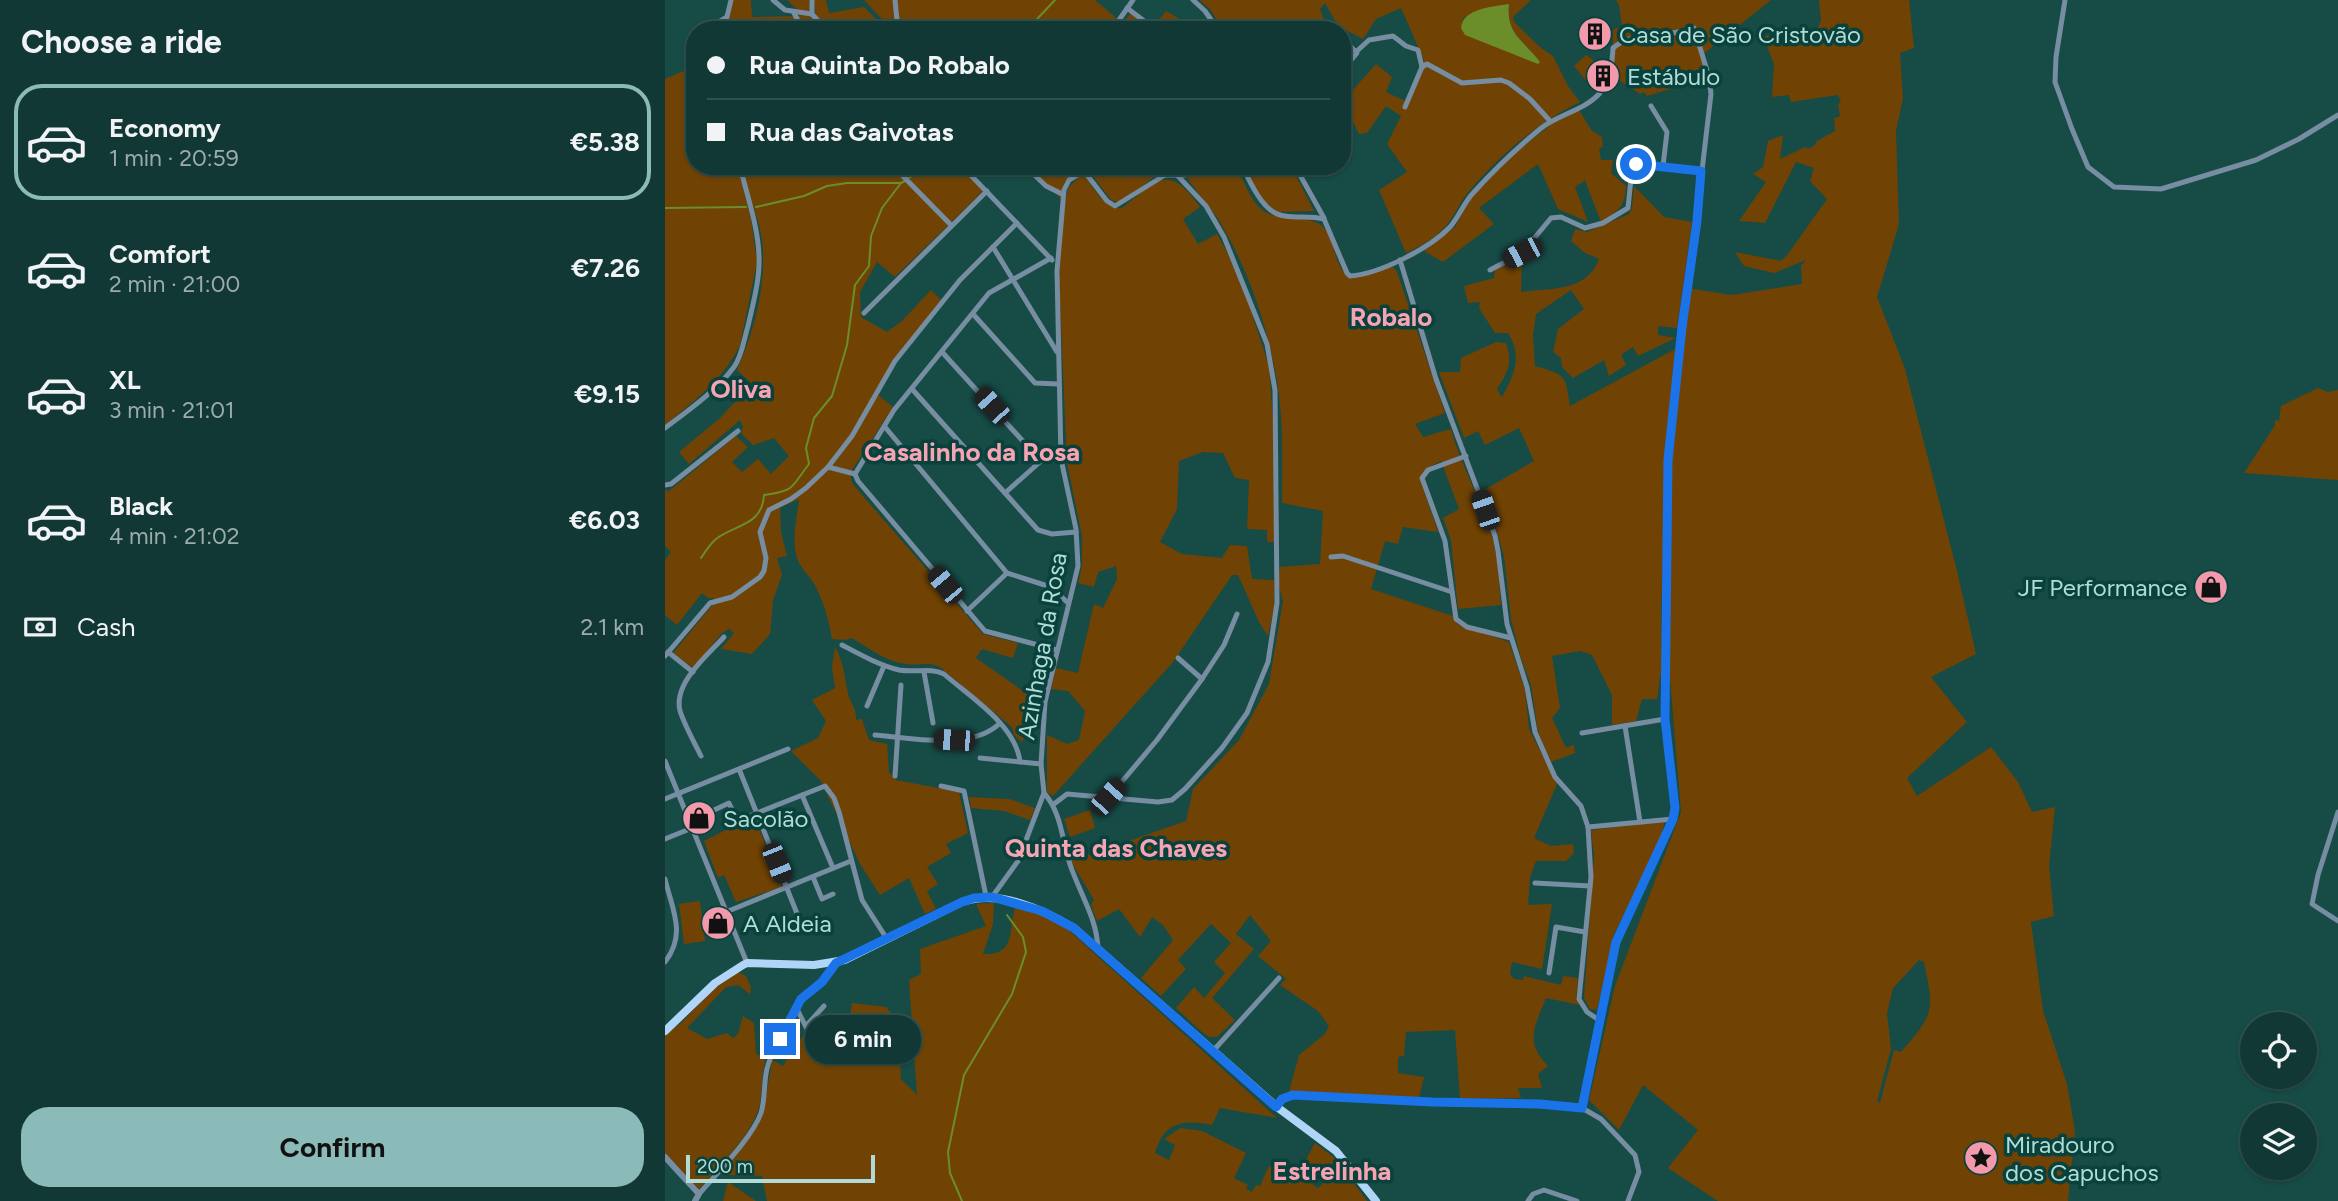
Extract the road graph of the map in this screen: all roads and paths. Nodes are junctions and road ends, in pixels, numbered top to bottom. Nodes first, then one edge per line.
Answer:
1 (731, 0) edge
2 (773, 0) edge
3 (812, 0) edge
4 (895, 0) edge
5 (1133, 0) edge
6 (1193, 0) edge
7 (2065, 0) edge
8 (1127, 8) junction
9 (794, 13) junction
10 (812, 14) junction
11 (721, 21) edge
12 (798, 21) edge
13 (818, 21) edge
14 (897, 21) edge
15 (1118, 21) edge
16 (1144, 21) edge
17 (1212, 21) edge
18 (1351, 48) edge
19 (1357, 51) junction
20 (1351, 59) edge
21 (1422, 67) junction
22 (1651, 106) dead end
23 (1405, 107) dead end
24 (2338, 115) edge
25 (1550, 121) junction
26 (1663, 166) junction
27 (1701, 171) junction
28 (742, 175) edge
29 (902, 175) edge
30 (971, 175) edge
31 (1034, 175) edge
32 (1075, 175) edge
33 (1087, 175) edge
34 (1165, 175) joint
35 (1177, 175) junction
36 (1185, 175) edge
37 (1248, 175) edge
38 (1300, 175) edge
39 (987, 191) junction
40 (1062, 194) junction
41 (1324, 219) junction
42 (1017, 223) junction
43 (951, 225) junction
44 (993, 247) junction
45 (1051, 258) junction
46 (1399, 260) junction
47 (1057, 264) junction
48 (1490, 270) dead end
49 (1013, 280) junction
50 (864, 313) dead end
51 (973, 314) junction
52 (942, 352) junction
53 (1058, 354) junction
54 (1058, 384) junction
55 (912, 389) junction
56 (885, 426) junction
57 (665, 428) edge
58 (738, 431) dead end
59 (1465, 456) junction
60 (1061, 459) junction
61 (1041, 461) junction
62 (828, 467) junction
63 (855, 474) junction
64 (665, 485) edge
65 (1005, 493) junction
66 (1076, 532) junction
67 (1331, 557) dead end
68 (1007, 573) junction
69 (1452, 592) junction
70 (1068, 603) junction
71 (967, 611) junction
72 (1237, 614) dead end
73 (724, 637) dead end
74 (1511, 638) junction
75 (842, 645) dead end
76 (1057, 650) junction
77 (666, 653) edge
78 (1178, 658) dead end
79 (884, 666) junction
80 (693, 672) junction
81 (924, 672) junction
82 (1202, 679) junction
83 (901, 685) dead end
84 (867, 706) dead end
85 (1665, 719) junction
86 (933, 723) dead end
87 (1000, 723) junction
88 (1625, 726) junction
89 (1582, 733) dead end
90 (875, 735) dead end
91 (898, 737) junction
92 (788, 749) dead end
93 (701, 756) dead end
94 (980, 758) dead end
95 (665, 761) edge
96 (1020, 762) junction
97 (1041, 764) junction
98 (739, 769) junction
99 (895, 776) dead end
100 (1121, 783) junction
101 (941, 786) dead end
102 (1044, 793) junction
103 (678, 794) junction
104 (802, 795) junction
105 (1108, 797) junction
106 (665, 799) edge
107 (1127, 799) junction
108 (1053, 804) junction
109 (712, 811) dead end
110 (2338, 812) edge
111 (757, 813) junction
112 (1673, 819) junction
113 (1640, 822) junction
114 (1588, 827) junction
115 (692, 828) junction
116 (665, 839) edge
117 (851, 861) junction
118 (833, 868) junction
119 (813, 877) junction
120 (665, 879) edge
121 (1535, 883) dead end
122 (1590, 886) junction
123 (787, 887) junction
124 (833, 894) dead end
125 (989, 897) junction
126 (668, 903) edge
127 (726, 912) junction
128 (800, 921) dead end
129 (2338, 921) edge
130 (1585, 932) junction
131 (887, 939) junction
132 (1098, 949) junction
133 (665, 962) edge
134 (747, 963) junction
135 (836, 963) junction
136 (1549, 973) dead end
137 (1279, 978) dead end
138 (824, 1006) dead end
139 (796, 1007) junction
140 (1599, 1020) junction
141 (806, 1026) junction
142 (665, 1031) edge
143 (818, 1051) dead end
144 (1212, 1052) junction
145 (1276, 1107) junction
146 (1582, 1108) junction
147 (665, 1157) edge
148 (699, 1194) junction
149 (695, 1201) edge
150 (1376, 1201) edge
151 (1528, 1201) edge
152 (1577, 1201) edge
153 (1628, 1201) edge

1 - 11 street
2 - 9 street
3 - 10 street
4 - 14 street
5 - 8 street
6 - 17 street
7 - 24 street
8 - 15 street
8 - 16 street
9 - 10 street
9 - 12 street
10 - 13 street
18 - 19 street
19 - 20 street
19 - 21 street
21 - 23 street
21 - 25 street
22 - 26 street
25 - 27 street
25 - 46 street
26 - 27 street
26 - 48 street
27 - 85 street
28 - 57 street
29 - 43 street
30 - 39 street
31 - 40 street
32 - 40 street
33 - 34 street
34 - 35 street
35 - 36 street
35 - 107 street
37 - 41 street
38 - 41 street
39 - 42 street
39 - 43 street
40 - 47 street, Azinhaga da Rosa
41 - 46 street
42 - 44 street
42 - 45 street
43 - 50 street
44 - 49 street
44 - 62 street
45 - 47 street
45 - 49 street
46 - 59 street
47 - 53 street, Azinhaga da Rosa
49 - 51 street
49 - 53 street
51 - 52 street
51 - 54 street
52 - 55 street
52 - 61 street
53 - 54 street, Azinhaga da Rosa
54 - 60 street, Azinhaga da Rosa
55 - 56 street
55 - 65 street
56 - 63 street
56 - 68 street
58 - 64 street
59 - 69 street
59 - 74 street
60 - 61 street
60 - 66 street, Azinhaga da Rosa
61 - 65 street
62 - 63 street
62 - 77 street
63 - 71 street
65 - 66 street
66 - 70 street, Azinhaga da Rosa
67 - 69 street
68 - 70 street
68 - 71 street
69 - 74 street
70 - 76 street, Azinhaga da Rosa
71 - 76 street
72 - 82 street
73 - 80 street
74 - 114 street
75 - 79 street
76 - 97 street, Azinhaga da Rosa
77 - 80 street
78 - 82 street
79 - 81 street
79 - 84 street
80 - 93 street
81 - 86 street
81 - 87 street
82 - 100 street
83 - 91 street
85 - 88 street
85 - 112 street
87 - 91 street
87 - 96 street
88 - 89 street
88 - 113 street
90 - 91 street
91 - 99 street
92 - 98 street
94 - 96 street
95 - 103 street
96 - 97 street
97 - 102 street, Azinhaga da Rosa
98 - 103 street
98 - 111 street
100 - 105 street
100 - 107 street
101 - 125 street
102 - 108 street
102 - 125 street, Azinhaga da Rosa
103 - 106 street
103 - 115 street
104 - 111 street
104 - 117 street
104 - 118 street
105 - 107 street
105 - 108 street
108 - 132 street
109 - 111 street
110 - 129 street
111 - 123 street
112 - 113 street
112 - 140 street
113 - 114 street
114 - 122 street
115 - 116 street
115 - 127 street
117 - 118 street
117 - 131 street
118 - 119 street
119 - 123 street
119 - 124 street
120 - 126 street
121 - 122 street
122 - 130 street
123 - 127 street
123 - 128 street
125 - 131 main road
125 - 132 main road
126 - 133 street
127 - 134 street
130 - 136 street
130 - 140 street
131 - 135 main road
132 - 144 main road
134 - 135 main road
134 - 142 main road
135 - 139 street
137 - 144 street
138 - 141 street
139 - 141 street
139 - 148 street
140 - 146 street
141 - 143 street
144 - 145 main road
145 - 146 street
145 - 150 main road
146 - 153 street
147 - 148 street
148 - 149 street
151 - 152 street

